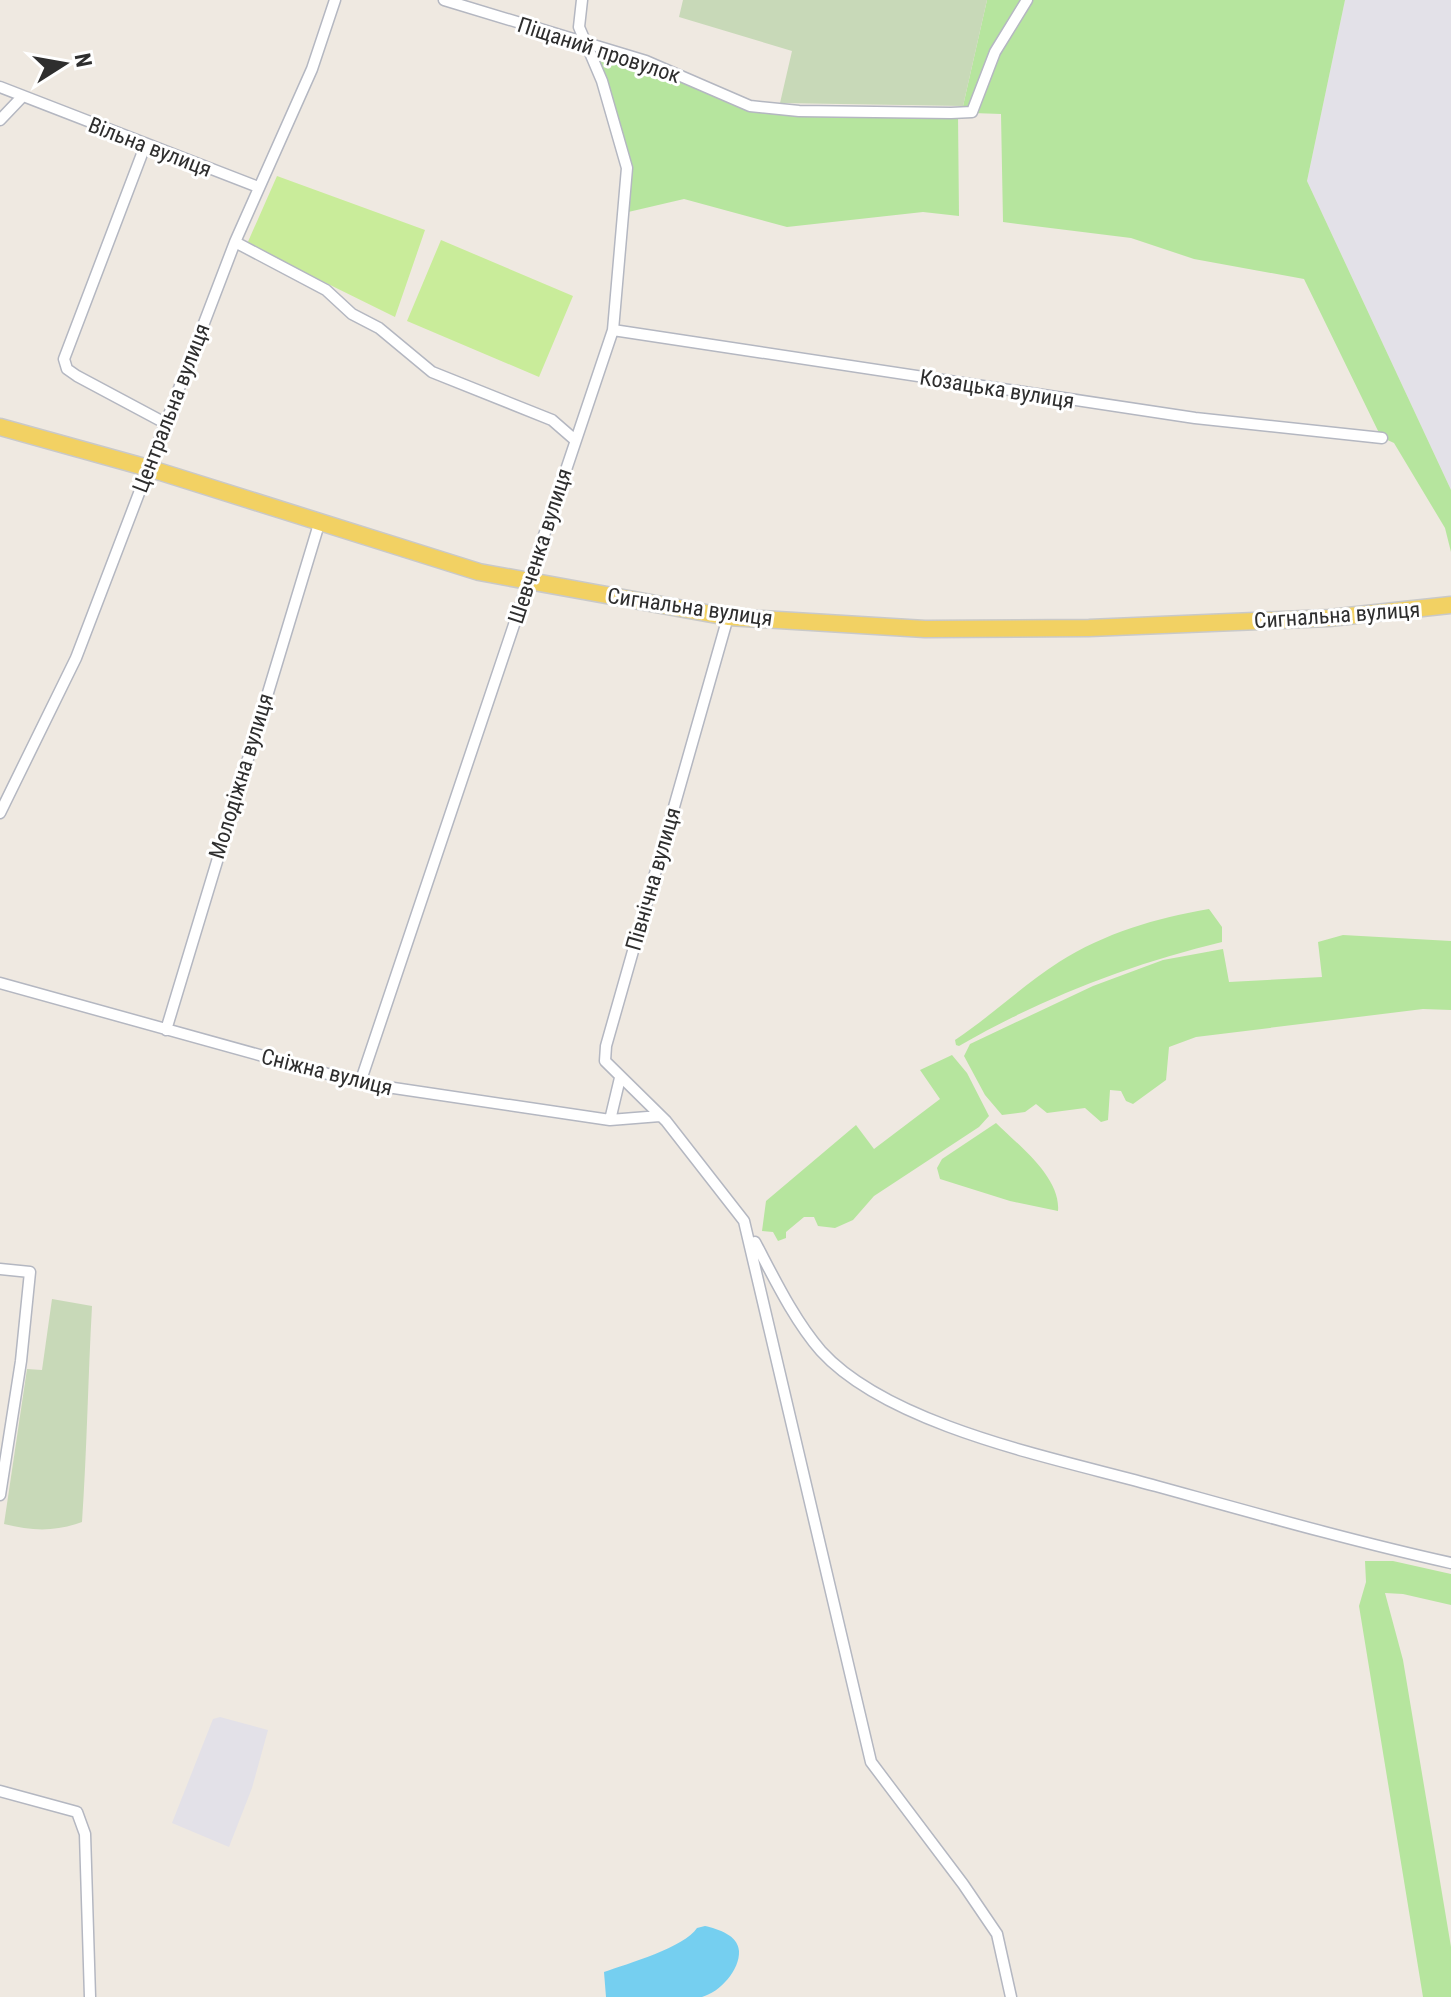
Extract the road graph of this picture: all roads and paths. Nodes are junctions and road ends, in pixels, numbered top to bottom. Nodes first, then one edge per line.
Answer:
1 (335, 0) edge
2 (444, 0) edge
3 (582, 0) edge
4 (1027, 0) edge
5 (586, 44) junction
6 (0, 87) edge
7 (21, 98) junction
8 (0, 120) edge
9 (145, 146) junction
10 (258, 187) junction
11 (235, 242) junction
12 (613, 330) junction
13 (165, 423) junction
14 (0, 427) edge
15 (1382, 438) dead end
16 (575, 440) junction
17 (148, 468) junction
18 (319, 524) junction
19 (528, 582) junction
20 (1451, 605) edge
21 (728, 617) junction
22 (0, 813) edge
23 (0, 983) edge
24 (166, 1030) junction
25 (620, 1078) junction
26 (360, 1083) junction
27 (663, 1119) junction
28 (610, 1120) junction
29 (744, 1221) junction
30 (0, 1269) edge
31 (0, 1495) edge
32 (1451, 1563) edge
33 (0, 1791) edge
34 (90, 1997) edge
35 (1011, 1997) edge

1 - 10 street, Центральна вулиця
2 - 5 street, Піщаний провулок
3 - 5 street, Шевченка вулиця
4 - 5 street, Піщаний провулок
5 - 12 street, Шевченка вулиця
6 - 7 street, Вільна вулиця
7 - 8 street
7 - 9 street, Вільна вулиця
9 - 10 street, Вільна вулиця
9 - 13 street
10 - 11 street, Центральна вулиця
11 - 13 street, Центральна вулиця
11 - 16 street
12 - 15 street, Козацька вулиця
12 - 16 street, Шевченка вулиця
13 - 17 street, Центральна вулиця
14 - 17 main road, Сигнальна вулиця
16 - 19 street, Шевченка вулиця
17 - 18 main road, Сигнальна вулиця
17 - 22 street, Центральна вулиця
18 - 19 main road, Сигнальна вулиця
18 - 24 street, Молодіжна вулиця
19 - 21 main road, Сигнальна вулиця
19 - 26 street, Шевченка вулиця
20 - 21 main road, Сигнальна вулиця
21 - 25 street, Північна вулиця
23 - 24 street, Сніжна вулиця
24 - 26 street, Сніжна вулиця
25 - 27 street, Північна вулиця
25 - 28 street
26 - 28 street, Сніжна вулиця
27 - 28 street, Сніжна вулиця
27 - 29 street, Північна вулиця
29 - 32 street
29 - 35 street
30 - 31 street
33 - 34 street

